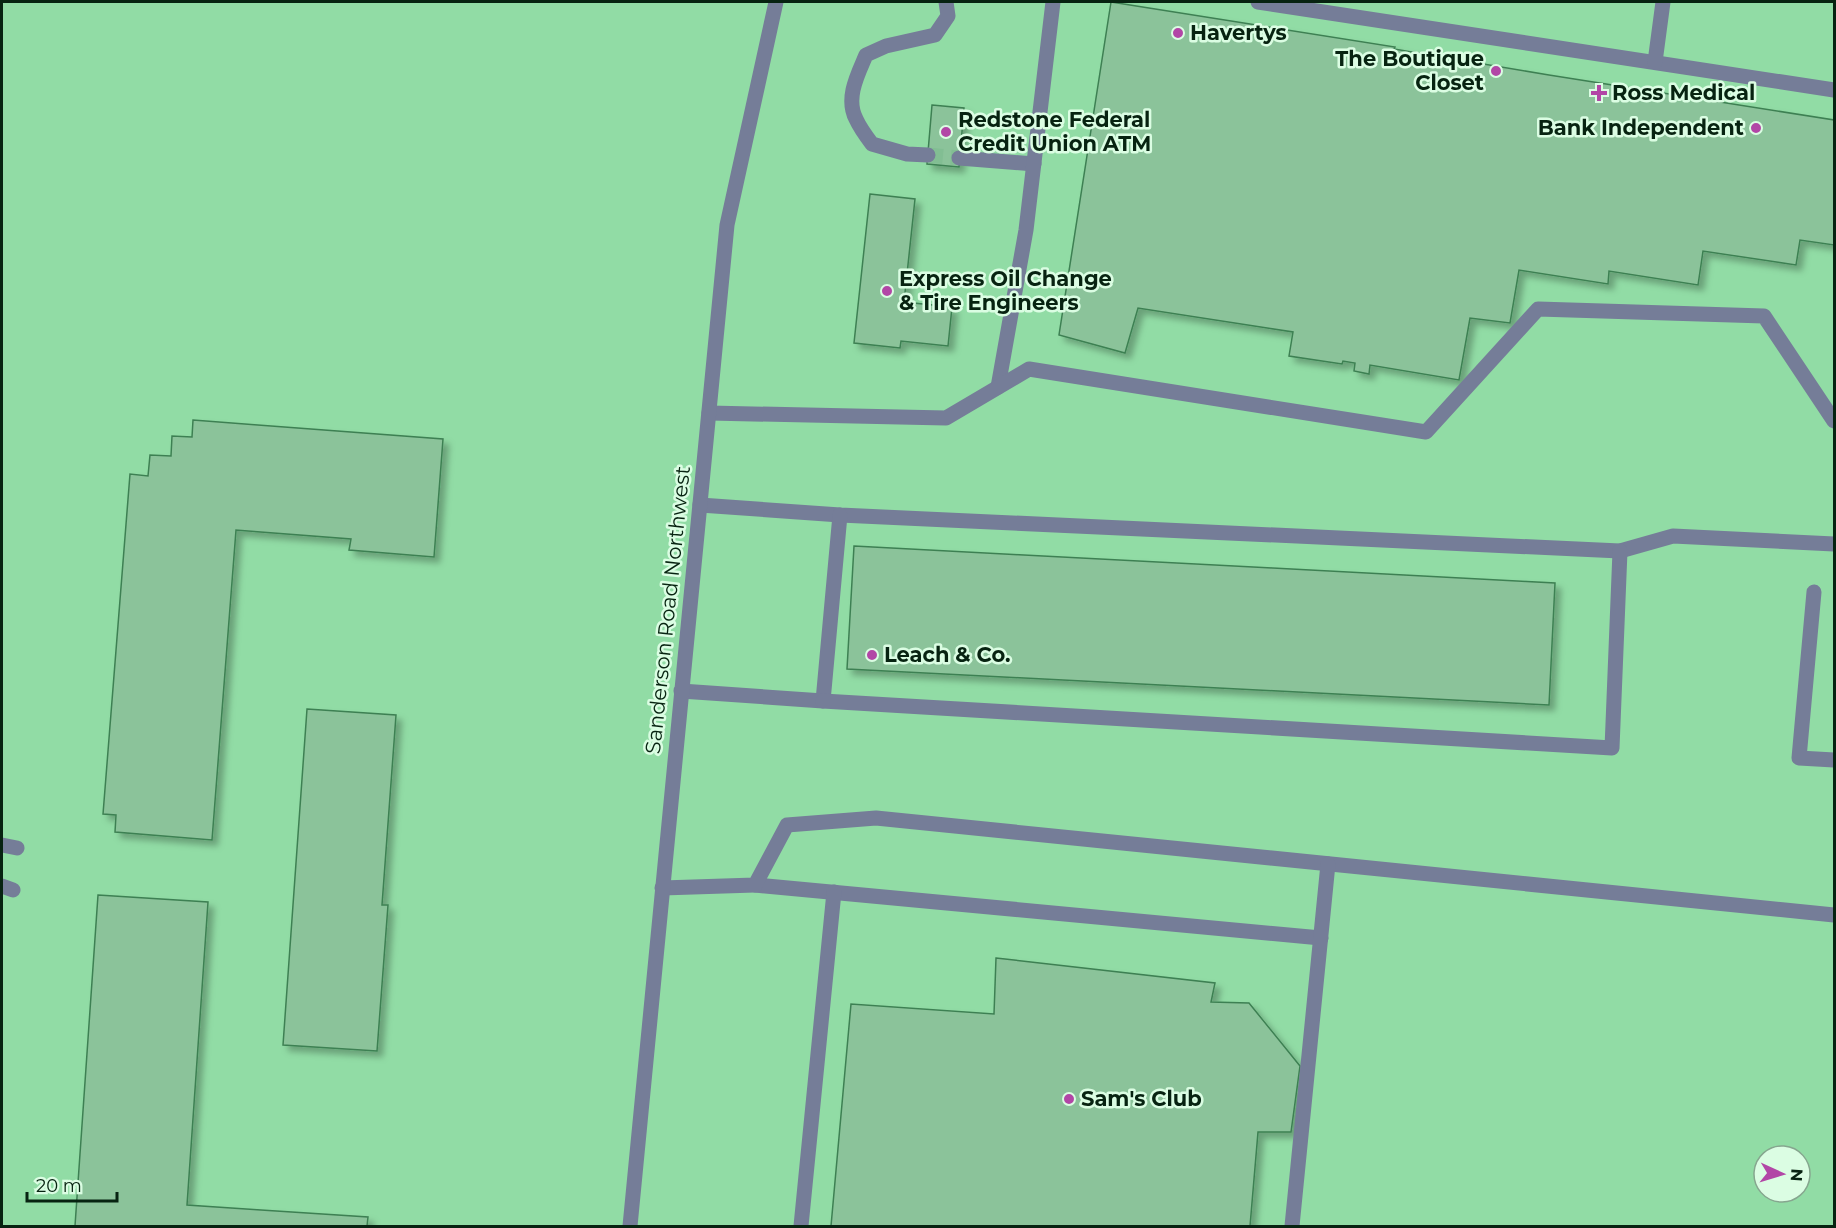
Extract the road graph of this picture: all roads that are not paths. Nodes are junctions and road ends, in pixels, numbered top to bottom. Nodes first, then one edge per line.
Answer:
1 (776, 2) edge
2 (946, 2) edge
3 (1053, 2) edge
4 (1258, 2) edge
5 (1663, 2) edge
6 (1655, 62) junction
7 (1834, 90) edge
8 (928, 155) tunnel mouth
9 (959, 158) tunnel mouth
10 (1034, 164) junction
11 (998, 387) junction
12 (709, 413) junction
13 (1834, 421) edge
14 (700, 505) junction
15 (840, 515) junction
16 (1834, 544) edge
17 (1620, 550) junction
18 (1814, 592) dead end
19 (681, 691) junction
20 (823, 701) junction
21 (1834, 760) edge
22 (1328, 864) junction
23 (755, 885) junction
24 (662, 888) junction
25 (834, 892) junction
26 (1834, 915) edge
27 (1321, 938) junction
28 (630, 1227) edge
29 (801, 1227) edge
30 (1292, 1227) edge

1 - 12 street, Sanderson Road Northwest
2 - 8 street
3 - 10 street
4 - 6 street
5 - 6 street
6 - 7 street
9 - 10 street
10 - 11 street
11 - 12 street
11 - 13 street
12 - 14 street, Sanderson Road Northwest
14 - 15 street
14 - 19 street, Sanderson Road Northwest
15 - 17 street
15 - 20 street
16 - 17 street
17 - 20 street
18 - 21 street
19 - 20 street
19 - 24 street, Sanderson Road Northwest
22 - 23 street
22 - 26 street
22 - 27 street
23 - 24 street
23 - 25 street
24 - 28 street, Sanderson Road Northwest
25 - 27 street
25 - 29 street
27 - 30 street

